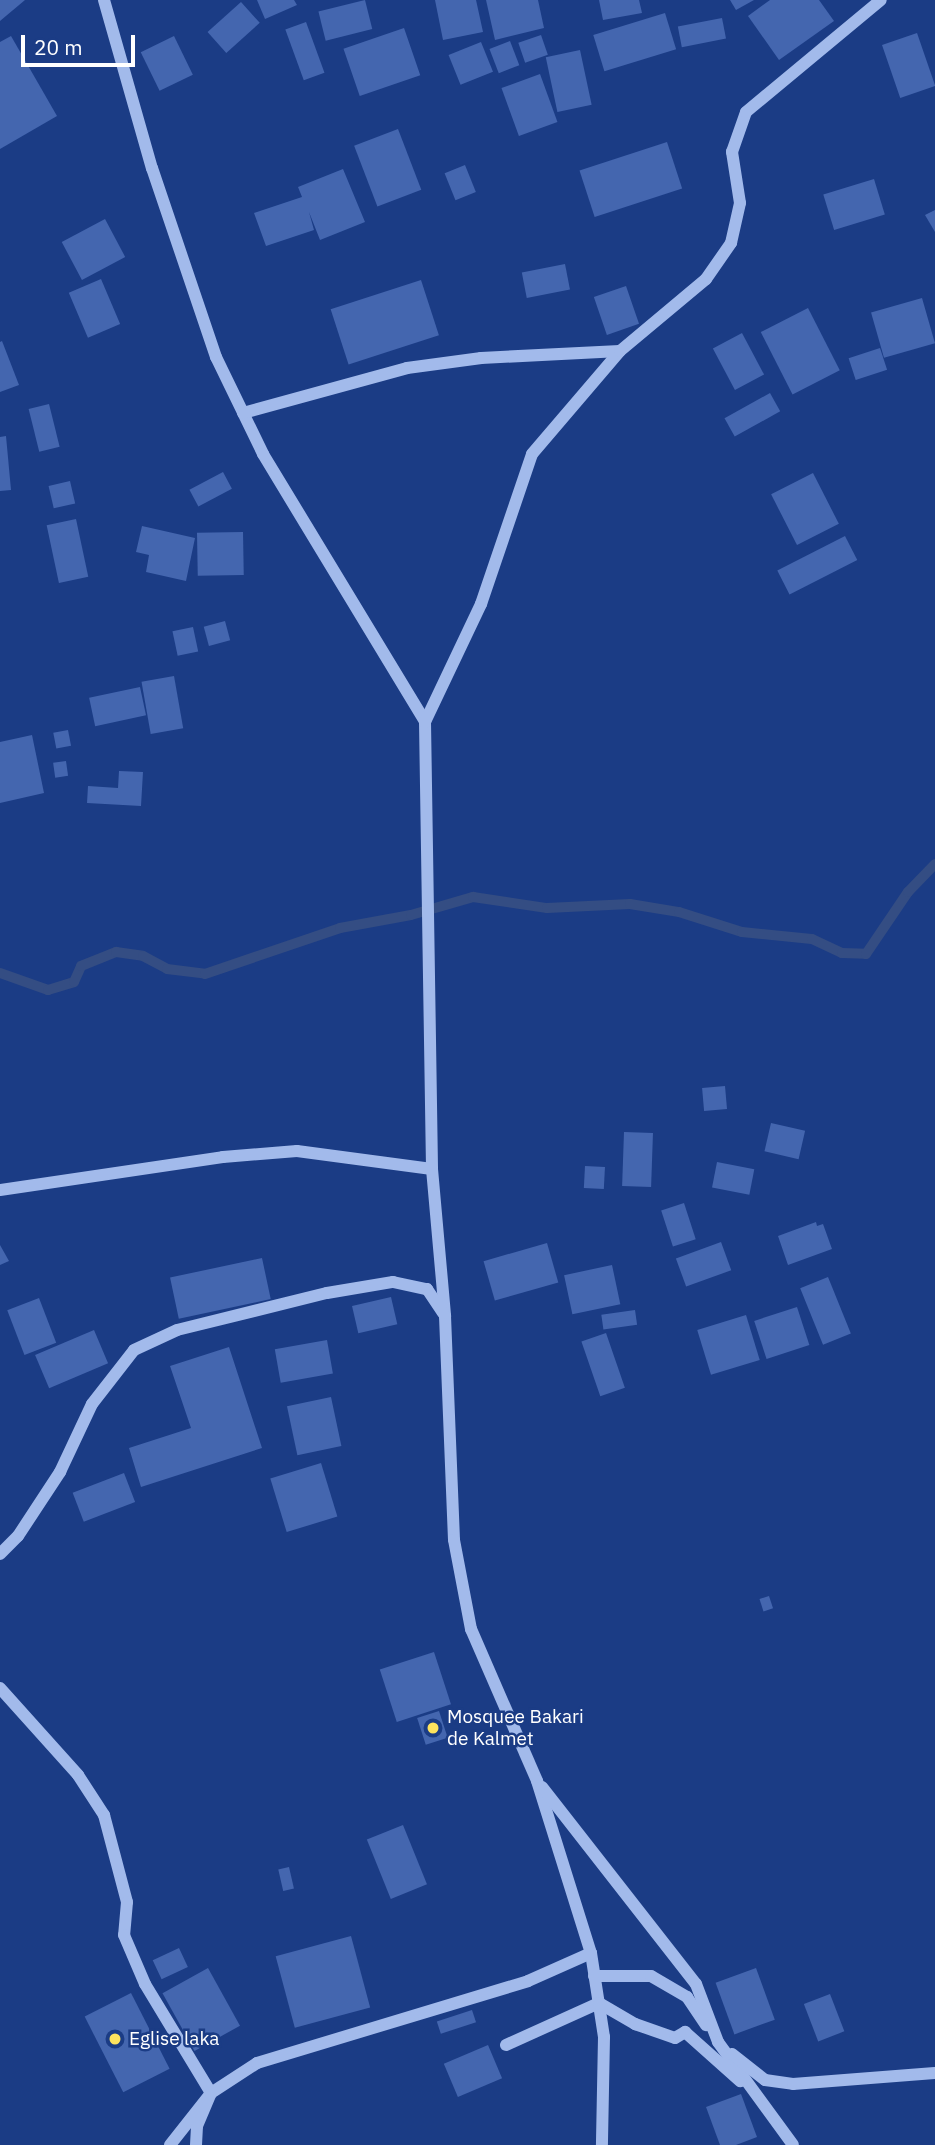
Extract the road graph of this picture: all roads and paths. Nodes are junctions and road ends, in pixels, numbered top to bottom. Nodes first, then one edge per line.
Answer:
1 (104, 0) edge
2 (881, 0) edge
3 (620, 351) junction
4 (243, 413) junction
5 (425, 722) junction
6 (432, 1169) junction
7 (0, 1190) edge
8 (445, 1316) junction
9 (0, 1553) edge
10 (0, 1688) edge
11 (537, 1781) junction
12 (591, 1953) junction
13 (594, 1976) junction
14 (599, 2003) junction
15 (718, 2042) junction
16 (506, 2045) dead end
17 (935, 2073) edge
18 (211, 2093) junction
19 (764, 2103) junction
20 (170, 2145) edge
21 (196, 2145) edge
22 (602, 2145) edge
23 (793, 2145) edge

1 - 4 street
2 - 3 street
3 - 4 street
3 - 5 street
4 - 5 street
5 - 6 street
6 - 7 street
6 - 8 street
8 - 9 street
8 - 11 street
10 - 18 street
11 - 12 street
11 - 15 street
12 - 13 street
12 - 18 street
13 - 14 street
13 - 15 street
14 - 16 street
14 - 19 street
14 - 22 street
15 - 17 street
15 - 19 street
18 - 20 street
18 - 21 street
19 - 23 street

